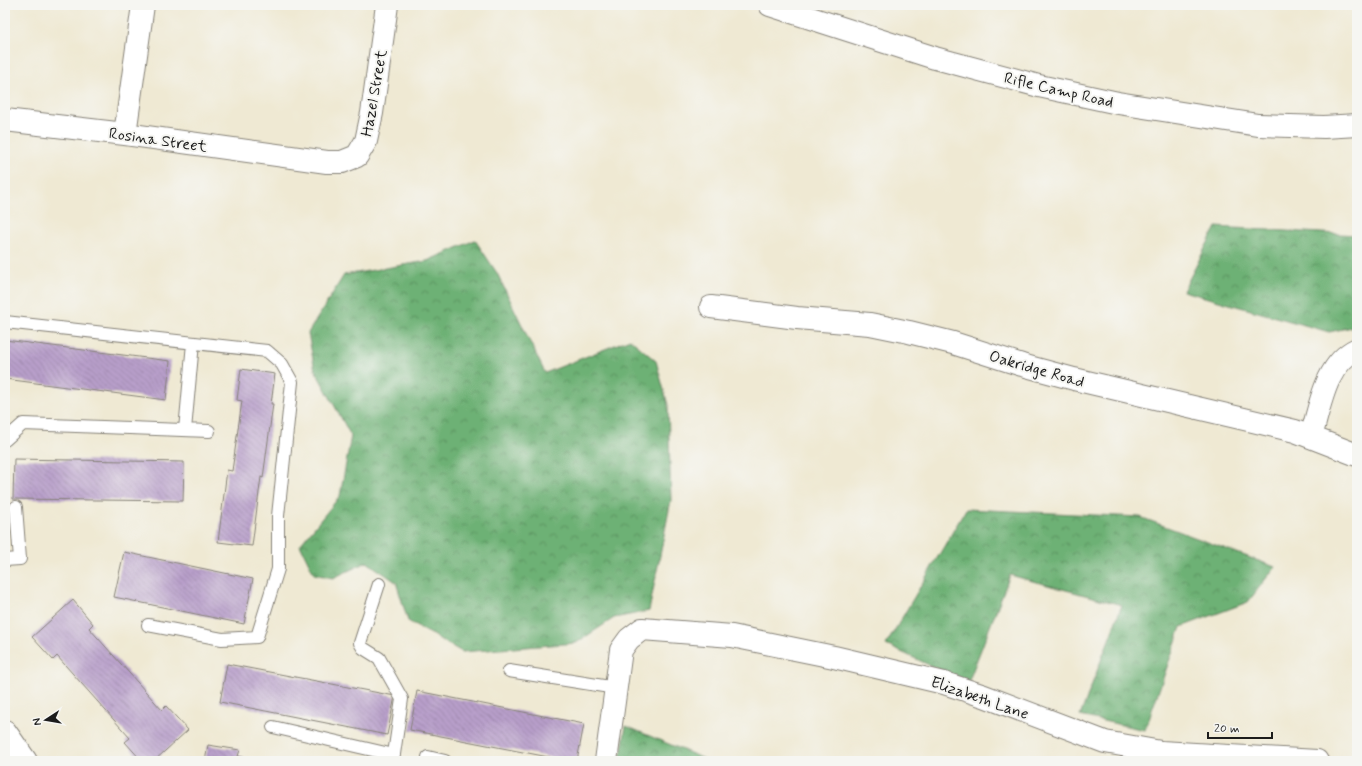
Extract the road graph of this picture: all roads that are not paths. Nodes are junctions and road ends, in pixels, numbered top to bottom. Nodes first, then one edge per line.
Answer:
1 (143, 5) edge
2 (387, 5) edge
3 (770, 5) edge
4 (5, 120) edge
5 (1357, 125) edge
6 (126, 134) junction
7 (311, 160) joint
8 (711, 307) dead end
9 (5, 322) edge
10 (193, 343) junction
11 (1357, 349) edge
12 (185, 430) junction
13 (209, 431) dead end
14 (1311, 437) junction
15 (5, 440) edge
16 (1357, 455) edge
17 (16, 507) dead end
18 (5, 560) edge
19 (379, 584) dead end
20 (148, 625) dead end
21 (509, 671) dead end
22 (616, 688) junction
23 (273, 727) dead end
24 (5, 731) edge
25 (16, 756) edge
26 (428, 757) dead end
27 (394, 758) edge
28 (445, 761) edge
29 (606, 761) edge
30 (1317, 761) edge

1 - 6 street
2 - 7 street, Hazel Street
3 - 5 street, Rifle Camp Road
4 - 6 street, Rosina Street
6 - 7 street, Rosina Street
8 - 14 street, Oakridge Road
9 - 10 lane
10 - 12 lane
10 - 20 lane
11 - 14 street
12 - 13 lane
12 - 15 lane
14 - 16 street, Oakridge Road
17 - 18 lane
19 - 27 lane
21 - 22 lane
22 - 29 street
22 - 30 street, Elizabeth Lane
23 - 27 lane
24 - 25 street
26 - 28 lane

